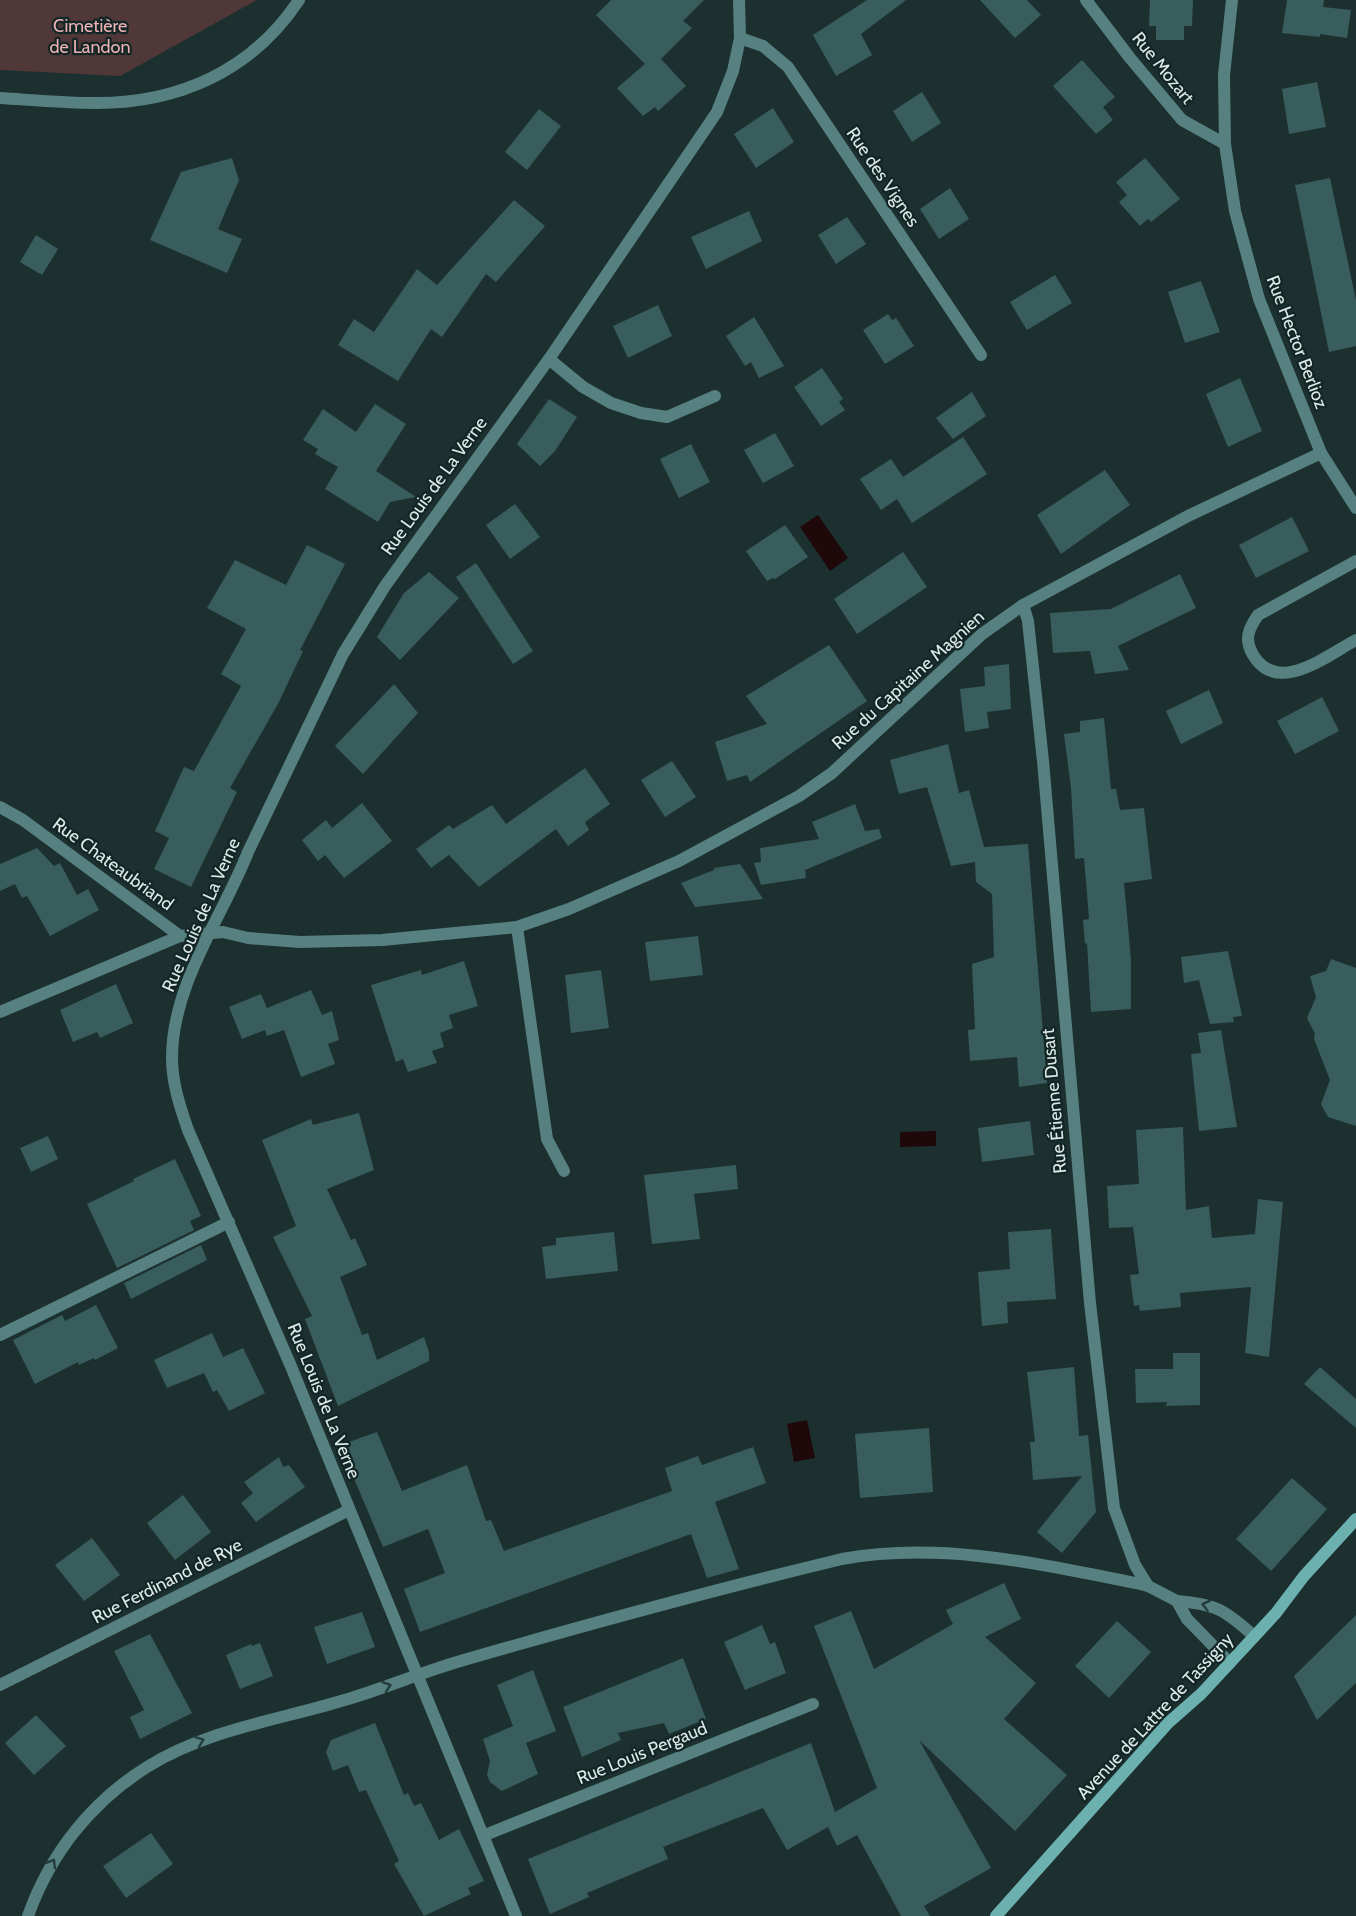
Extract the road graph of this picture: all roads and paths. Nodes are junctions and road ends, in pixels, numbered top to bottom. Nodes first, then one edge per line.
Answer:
1 (299, 0) edge
2 (740, 0) edge
3 (1086, 0) edge
4 (1232, 0) edge
5 (740, 38) junction
6 (0, 98) edge
7 (1225, 144) junction
8 (981, 355) dead end
9 (549, 358) junction
10 (715, 396) dead end
11 (1321, 453) junction
12 (1356, 508) edge
13 (1356, 561) edge
14 (1023, 605) junction
15 (1356, 640) edge
16 (0, 807) edge
17 (517, 927) junction
18 (209, 933) junction
19 (180, 936) junction
20 (0, 1012) edge
21 (564, 1171) dead end
22 (229, 1222) junction
23 (0, 1335) edge
24 (350, 1510) junction
25 (1356, 1519) edge
26 (1148, 1587) junction
27 (1177, 1601) junction
28 (1254, 1636) junction
29 (1230, 1663) junction
30 (417, 1676) junction
31 (0, 1684) edge
32 (813, 1704) dead end
33 (484, 1835) junction
34 (28, 1916) edge
35 (516, 1916) edge
36 (996, 1916) edge

1 - 6 street
2 - 5 street, Rue Louis de La Verne
3 - 7 street, Rue Mozart
4 - 7 street, Rue Hector Berlioz
5 - 8 street, Rue des Vignes
5 - 9 street, Rue Louis de La Verne
7 - 11 street, Rue Hector Berlioz
9 - 10 street
9 - 18 street, Rue Louis de La Verne
11 - 12 street, Rue Hector Berlioz
11 - 14 street, Rue du Capitaine Magnien
13 - 15 street
14 - 17 street, Rue du Capitaine Magnien
14 - 26 street, Rue Étienne Dusart
16 - 19 street, Rue Chateaubriand
17 - 18 street, Rue du Capitaine Magnien
17 - 21 street
18 - 19 street, Rue Chateaubriand
18 - 22 street, Rue Louis de La Verne
19 - 20 street
22 - 23 street
22 - 24 street, Rue Louis de La Verne
24 - 30 street, Rue Louis de La Verne
24 - 31 street, Rue Ferdinand de Rye
25 - 28 main road, Avenue de Lattre de Tassigny
26 - 27 street
26 - 30 street
28 -> 27 street
27 - 29 street
28 - 29 main road, Avenue de Lattre de Tassigny
29 - 36 main road, Avenue de Lattre de Tassigny
30 - 33 street, Rue Louis de La Verne
34 -> 30 street
32 - 33 street, Rue Louis Pergaud
33 - 35 street, Rue Louis de La Verne

